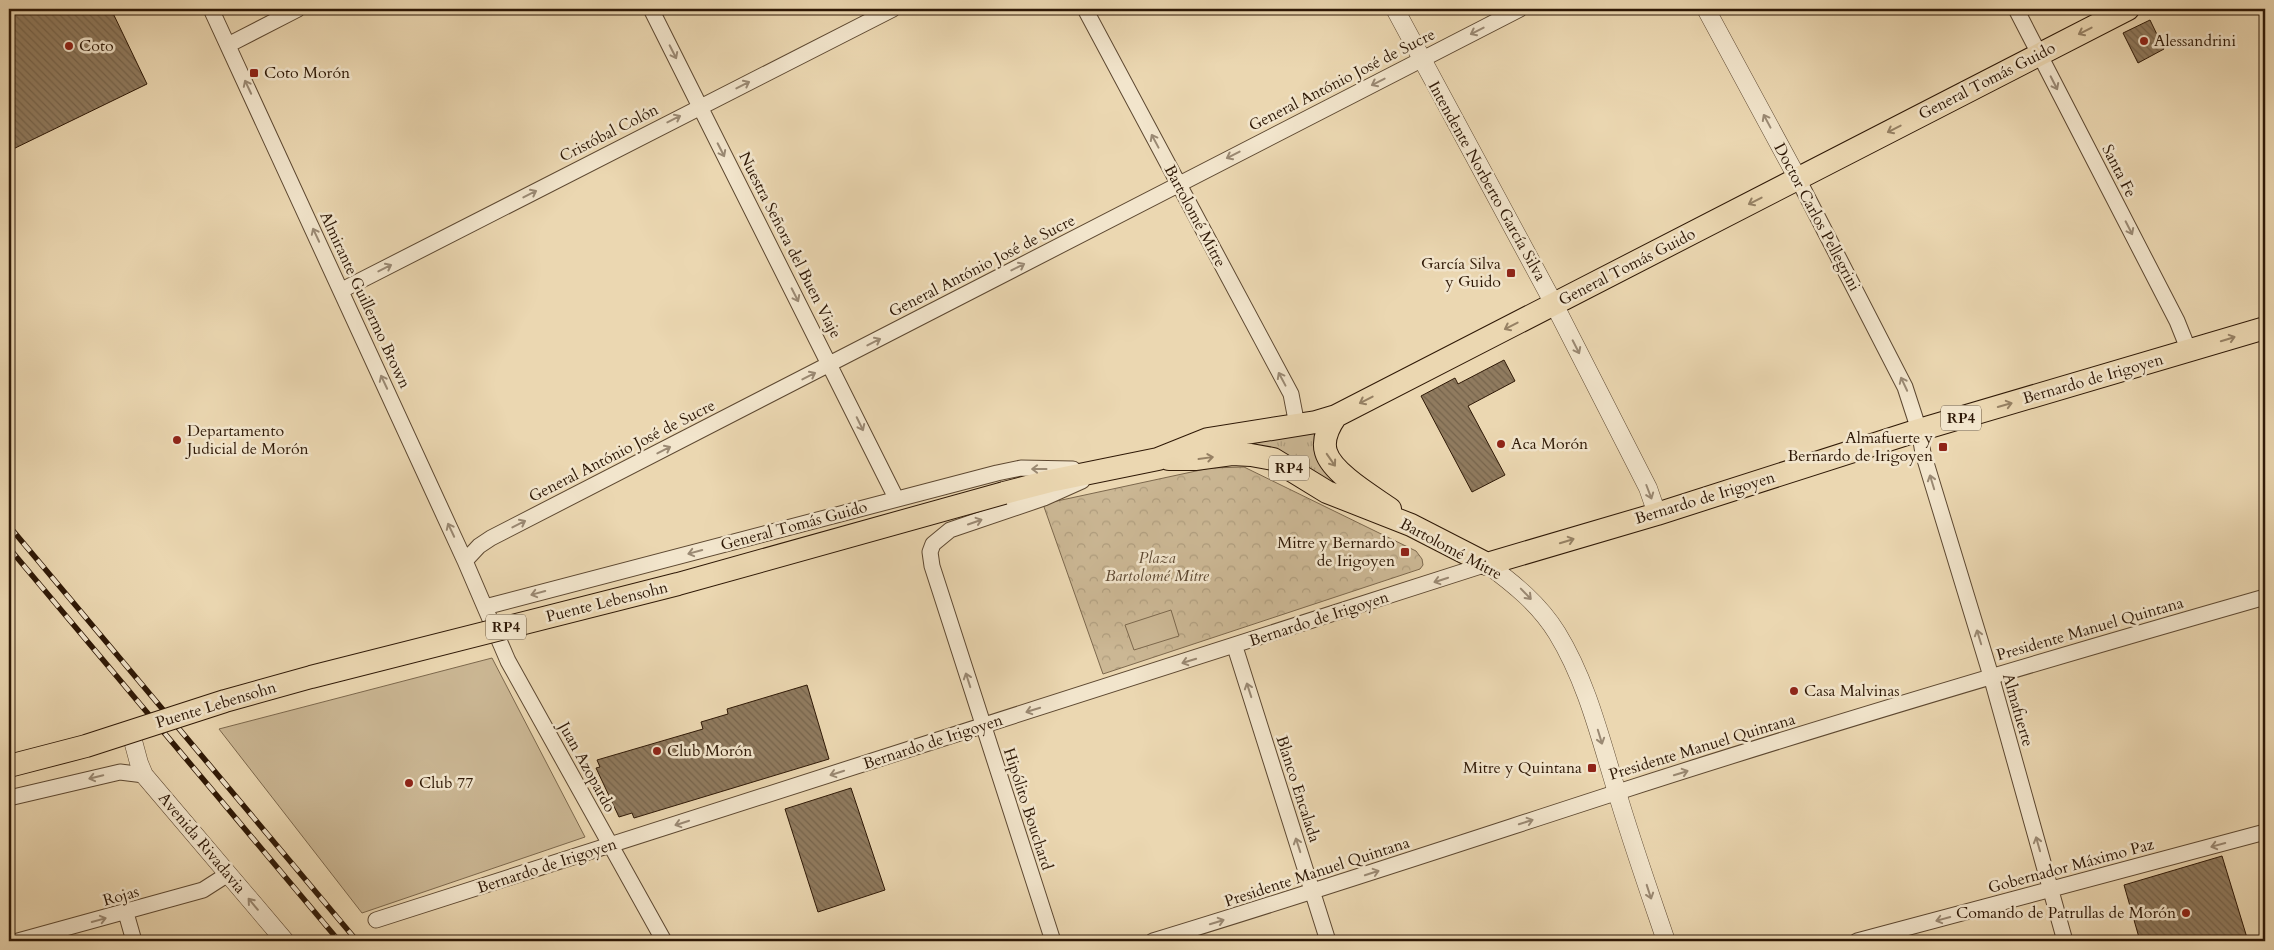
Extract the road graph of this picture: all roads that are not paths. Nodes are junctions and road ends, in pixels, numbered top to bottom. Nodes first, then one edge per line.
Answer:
1 (211, 9) edge
2 (298, 9) edge
3 (651, 9) edge
4 (892, 9) edge
5 (1085, 9) edge
6 (1395, 9) edge
7 (1520, 9) edge
8 (1706, 9) edge
9 (2016, 9) edge
10 (2128, 9) edge
11 (228, 45) junction
12 (2039, 54) junction
13 (1421, 60) junction
14 (699, 107) junction
15 (1798, 179) junction
16 (1178, 184) junction
17 (342, 290) junction
18 (1554, 304) junction
19 (2265, 328) edge
20 (2189, 351) junction
21 (830, 364) junction
22 (1336, 416) junction
23 (1297, 425) junction
24 (1919, 430) junction
25 (1158, 459) junction
26 (1106, 469) junction
27 (1004, 494) joint
28 (896, 498) junction
29 (1658, 514) junction
30 (1411, 525) junction
31 (933, 544) joint
32 (465, 560) junction
33 (1487, 564) junction
34 (2265, 597) edge
35 (485, 607) junction
36 (1235, 647) junction
37 (1991, 676) junction
38 (983, 726) junction
39 (132, 738) dead end
40 (9, 766) edge
41 (144, 775) junction
42 (1617, 792) junction
43 (9, 798) edge
44 (2265, 832) edge
45 (610, 846) junction
46 (228, 874) junction
47 (2051, 890) junction
48 (1313, 893) junction
49 (126, 913) junction
50 (376, 920) dead end
51 (18, 941) edge
52 (134, 941) edge
53 (284, 941) edge
54 (664, 941) edge
55 (1053, 941) edge
56 (1153, 941) edge
57 (1328, 941) edge
58 (1666, 941) edge
59 (1857, 941) edge
60 (2065, 941) edge

1 - 11 street, Almirante Guillermo Brown
2 - 11 street
3 -> 14 street, Nuestra Señora del Buen Viaje
14 -> 4 street, Cristóbal Colón
16 -> 5 street, Bartolomé Mitre
6 - 13 street, Intendente Norberto García Silva
7 -> 13 street, General António José de Sucre
15 -> 8 street, Doctor Carlos Pellegrini
9 - 12 street, Santa Fe
10 -> 12 main road, General Tomás Guido / RP4
17 -> 11 street, Almirante Guillermo Brown
12 -> 15 main road, General Tomás Guido / RP4
12 -> 20 street, Santa Fe
13 -> 16 street, General António José de Sucre
13 - 18 street, Intendente Norberto García Silva
17 -> 14 street, Cristóbal Colón
14 -> 21 street, Nuestra Señora del Buen Viaje
15 -> 18 main road, General Tomás Guido / RP4
24 -> 15 street, Doctor Carlos Pellegrini
21 -> 16 street, General António José de Sucre
23 -> 16 street, Bartolomé Mitre
32 -> 17 street, Almirante Guillermo Brown
18 -> 22 main road, General Tomás Guido / RP4
18 -> 29 street, Intendente Norberto García Silva
20 -> 19 main road, Bernardo de Irigoyen / RP4
24 -> 20 main road, Bernardo de Irigoyen / RP4
21 -> 28 street, Nuestra Señora del Buen Viaje
32 -> 21 street, General António José de Sucre
22 - 23 main road, General Tomás Guido / RP4
22 -> 30 main road
23 - 25 main road, General Tomás Guido / RP4
24 - 29 main road, Bernardo de Irigoyen / RP4
37 -> 24 street, Almafuerte
25 - 26 main road, General Tomás Guido / RP4
25 -> 30 main road, Bartolomé Mitre / RP4
26 - 27 main road, General Tomás Guido / RP4
26 -> 28 street, General Tomás Guido
31 -> 26 street, General Tomás Guido
27 - 40 main road, Puente Lebensohn / RP4, bridge
28 -> 35 street, General Tomás Guido
33 -> 29 main road, Bernardo de Irigoyen / RP4
30 - 33 main road, Bartolomé Mitre / RP4
38 -> 31 street, Hipólito Bouchard
32 - 35 street, Almirante Guillermo Brown
33 -> 36 street, Bernardo de Irigoyen
33 -> 42 street, Bartolomé Mitre
34 - 37 street, Presidente Manuel Quintana
35 - 45 street, Juan Azopardo
36 -> 38 street, Bernardo de Irigoyen
48 -> 36 street, Blanco Encalada
42 -> 37 street, Presidente Manuel Quintana
47 -> 37 street, Almafuerte
38 -> 45 street, Bernardo de Irigoyen
38 - 55 street, Hipólito Bouchard
39 - 41 street, Avenida Rivadavia
41 -> 43 street
41 - 46 street, Avenida Rivadavia
48 -> 42 street, Presidente Manuel Quintana
42 -> 58 street, Bartolomé Mitre
44 -> 47 street, Gobernador Máximo Paz
45 - 50 street, Bernardo de Irigoyen
45 - 54 street, Juan Azopardo
46 - 49 street, Rojas
53 -> 46 street, Avenida Rivadavia
47 -> 59 street, Gobernador Máximo Paz
47 - 60 street, Almafuerte
56 -> 48 street, Presidente Manuel Quintana
48 - 57 street, Blanco Encalada
51 -> 49 street, Rojas
49 - 52 street

